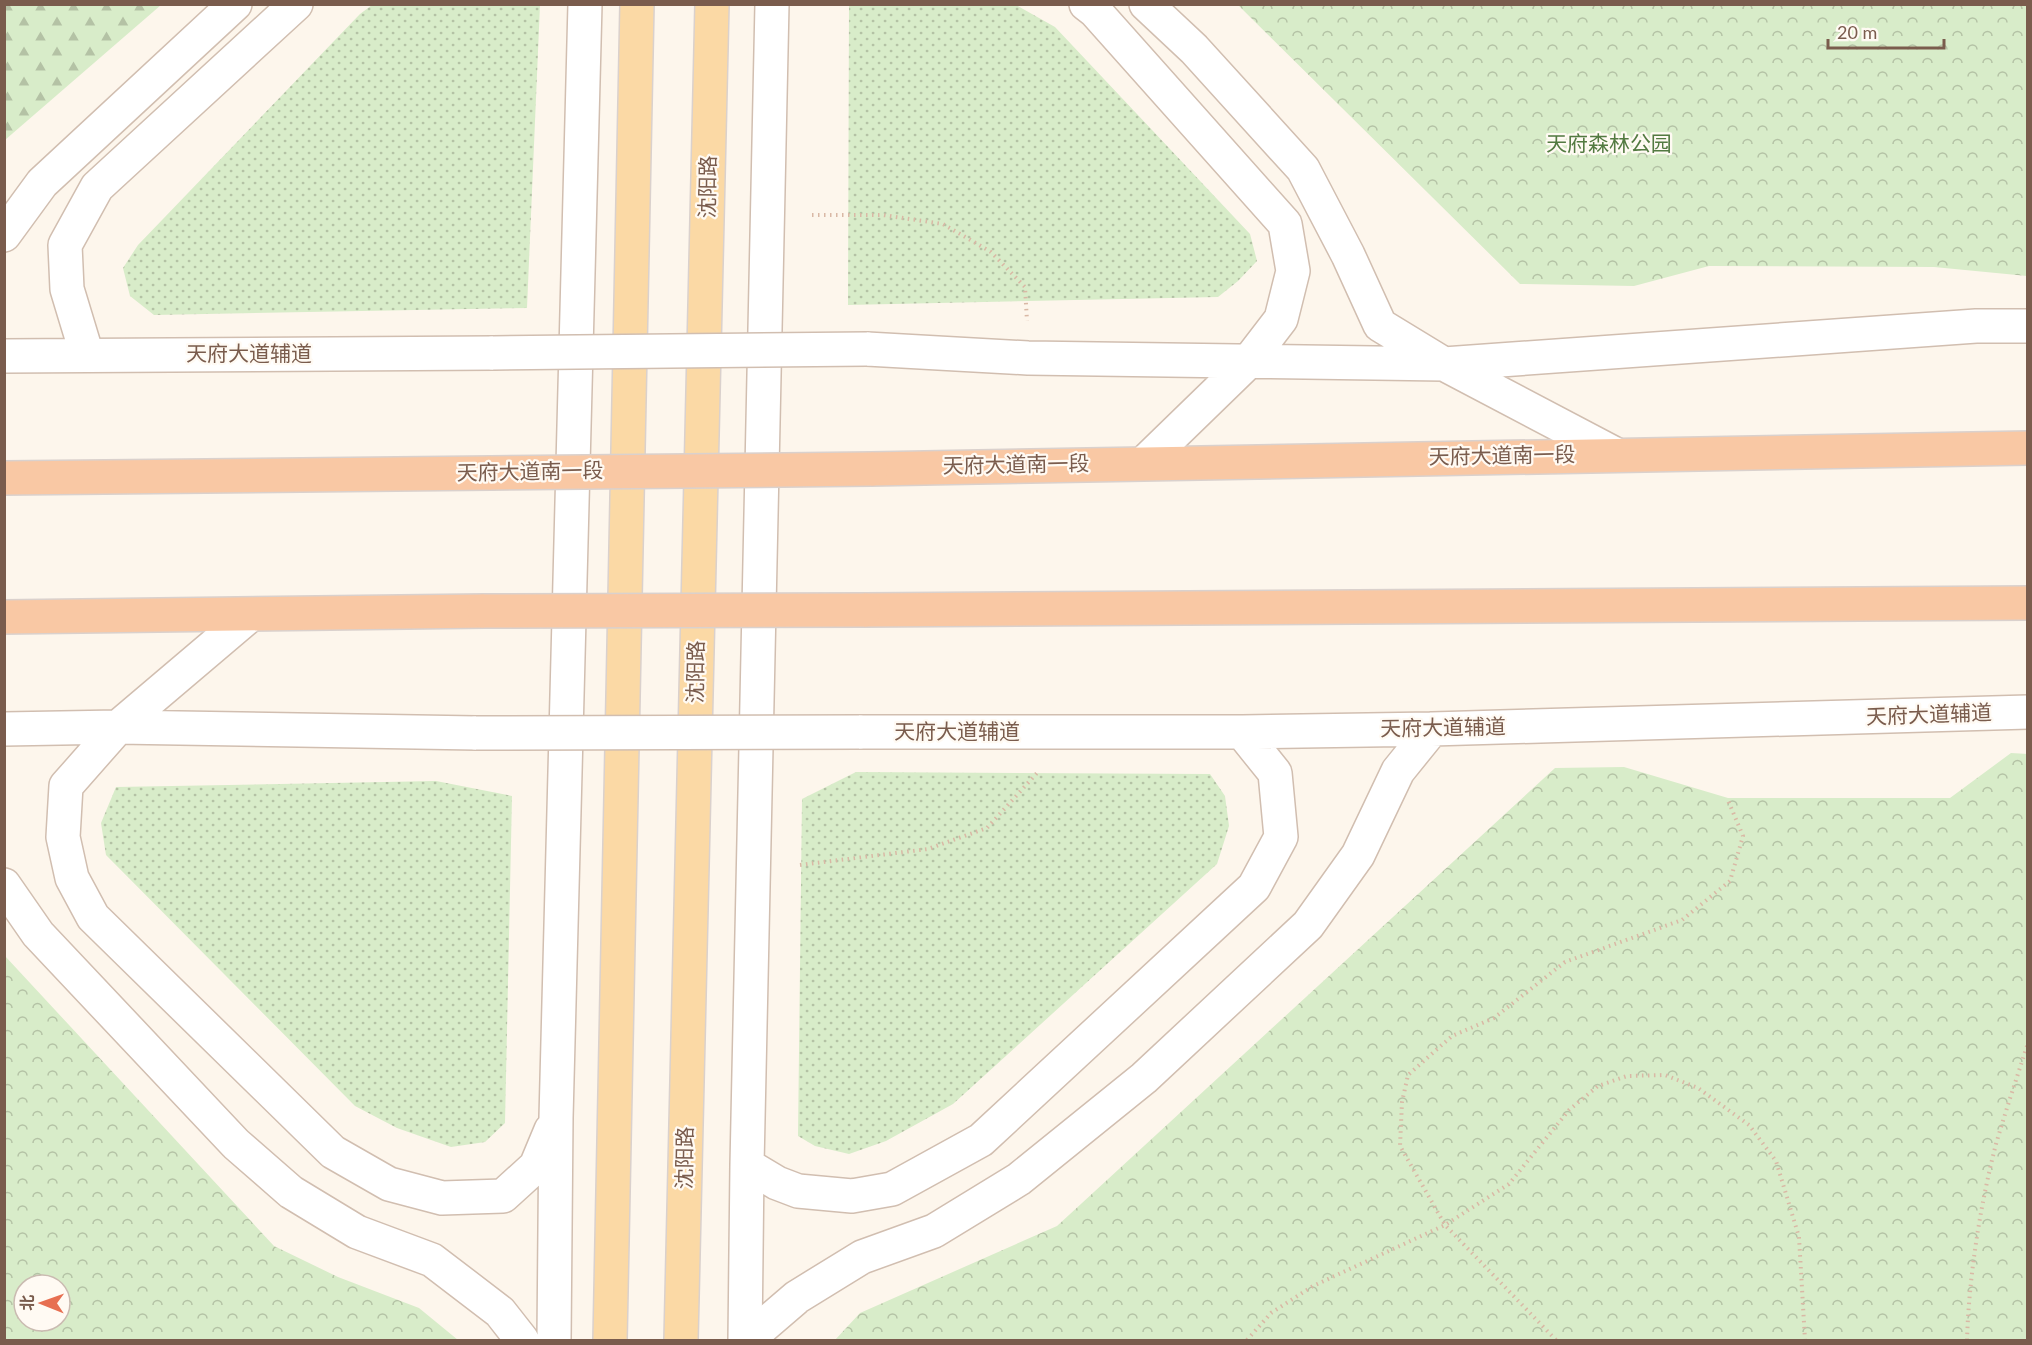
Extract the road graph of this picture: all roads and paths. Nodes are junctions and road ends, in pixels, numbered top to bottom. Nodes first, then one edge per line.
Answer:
1 (235, 4) edge
2 (296, 4) edge
3 (585, 4) edge
4 (637, 4) edge
5 (712, 4) edge
6 (772, 4) edge
7 (1086, 4) edge
8 (1146, 4) edge
9 (812, 215) dead end
10 (4, 235) edge
11 (1025, 287) dead end
12 (2028, 326) edge
13 (4, 356) edge
14 (87, 356) junction
15 (1248, 363) junction
16 (1444, 364) junction
17 (2028, 448) edge
18 (1615, 454) junction
19 (1145, 462) junction
20 (4, 478) edge
21 (2028, 603) edge
22 (250, 615) junction
23 (4, 617) edge
24 (2028, 712) edge
25 (118, 728) junction
26 (4, 729) edge
27 (1432, 729) junction
28 (1242, 732) junction
29 (1037, 773) dead end
30 (1728, 798) dead end
31 (800, 865) dead end
32 (4, 885) edge
33 (2028, 1043) edge
34 (556, 1118) junction
35 (747, 1165) junction
36 (1445, 1225) junction
37 (522, 1341) edge
38 (554, 1341) edge
39 (610, 1341) edge
40 (681, 1341) edge
41 (746, 1341) edge
42 (1247, 1341) edge
43 (1556, 1341) edge
44 (1805, 1341) edge
45 (1967, 1341) edge

1 - 10 street
2 - 14 street
3 - 34 street
4 - 39 main road
5 - 40 main road, 沈阳路
6 - 35 street
7 - 15 street
8 - 16 street
9 - 11 path
12 - 16 street
13 - 14 street, 天府大道辅道
14 - 15 street, 天府大道辅道, bridge
15 - 16 street
15 - 19 street
16 - 18 street
17 - 18 highway, 天府大道南一段
18 - 19 highway, 天府大道南一段
19 - 20 highway, 天府大道南一段, bridge
21 - 22 highway, bridge
22 - 23 highway
22 - 25 street
24 - 27 street, 天府大道辅道
25 - 26 street
25 - 28 street, 天府大道辅道, bridge
25 - 34 street
27 - 28 street, 天府大道辅道
27 - 41 street
28 - 35 street
29 - 31 path
30 - 36 path
32 - 37 street
33 - 45 path
34 - 38 street
35 - 41 street
36 - 42 path
36 - 43 path
36 - 44 path

